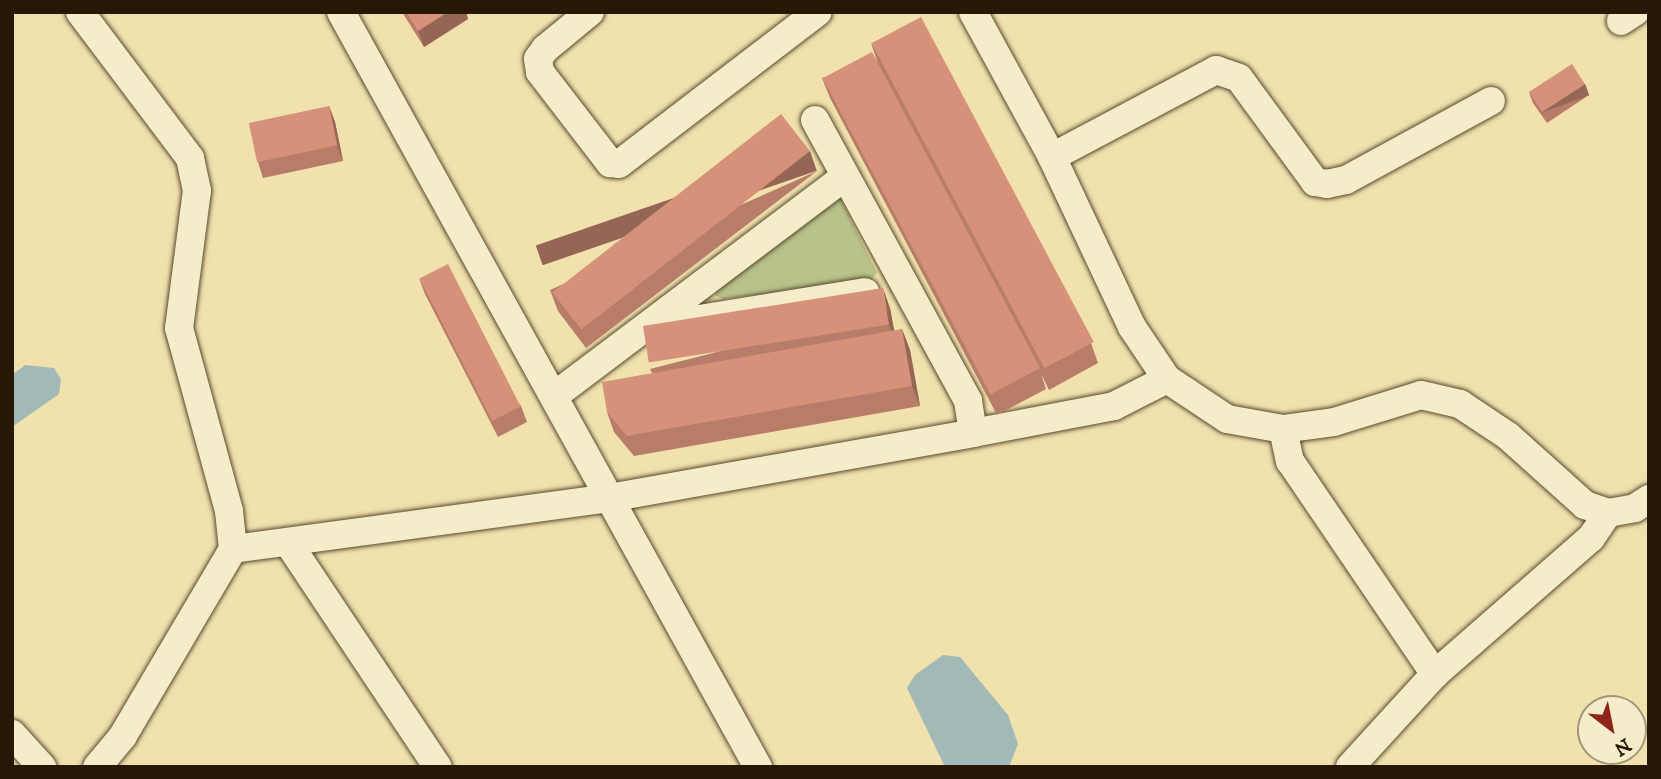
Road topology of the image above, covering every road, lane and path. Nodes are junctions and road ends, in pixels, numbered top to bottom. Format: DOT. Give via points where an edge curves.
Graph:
graph roads {
  1 [pos="80,12"];
  2 [pos="341,12"];
  3 [pos="590,12"];
  4 [pos="818,12"];
  5 [pos="973,12"];
  6 [pos="1491,101"];
  7 [pos="815,120"];
  8 [pos="1052,157"];
  9 [pos="845,177"];
  10 [pos="905,286"];
  11 [pos="643,328"];
  12 [pos="1167,379"];
  13 [pos="554,396"];
  14 [pos="1283,429"];
  15 [pos="973,433"];
  16 [pos="609,498"];
  17 [pos="1649,499"];
  18 [pos="1608,513"];
  19 [pos="289,544"];
  20 [pos="233,550"];
  21 [pos="1435,674"];
  22 [pos="12,734"];
  23 [pos="42,767"];
  24 [pos="97,767"];
  25 [pos="438,767"];
  26 [pos="758,767"];
  27 [pos="1350,767"];
  1 -- 20 [label="street" via="190,158 197,190 179,328 229,511"];
  2 -- 13 [label="street"];
  3 -- 4 [label="street" via="545,48 538,59 540,72 610,163 619,164"];
  5 -- 8 [label="street"];
  6 -- 8 [label="street" via="1346,180 1327,184 1315,182 1239,78 1216,70"];
  7 -- 9 [label="street"];
  8 -- 12 [label="street" via="1132,327"];
  9 -- 10 [label="street"];
  9 -- 11 [label="street"];
  10 -- 11 [label="street"];
  10 -- 15 [label="street" via="968,401"];
  11 -- 13 [label="street"];
  12 -- 14 [label="street" via="1227,419"];
  12 -- 15 [label="street" via="1114,406"];
  13 -- 16 [label="street"];
  14 -- 18 [label="street" via="1334,422 1421,395 1460,404 1508,436 1585,505"];
  14 -- 21 [label="street" via="1290,461"];
  15 -- 16 [label="street"];
  16 -- 19 [label="street"];
  16 -- 26 [label="street"];
  17 -- 18 [label="street" via="1634,509"];
  18 -- 21 [label="street" via="1591,538"];
  19 -- 20 [label="street"];
  19 -- 25 [label="street"];
  20 -- 24 [label="street" via="123,736"];
  21 -- 27 [label="street"];
  22 -- 23 [label="street"];
}
